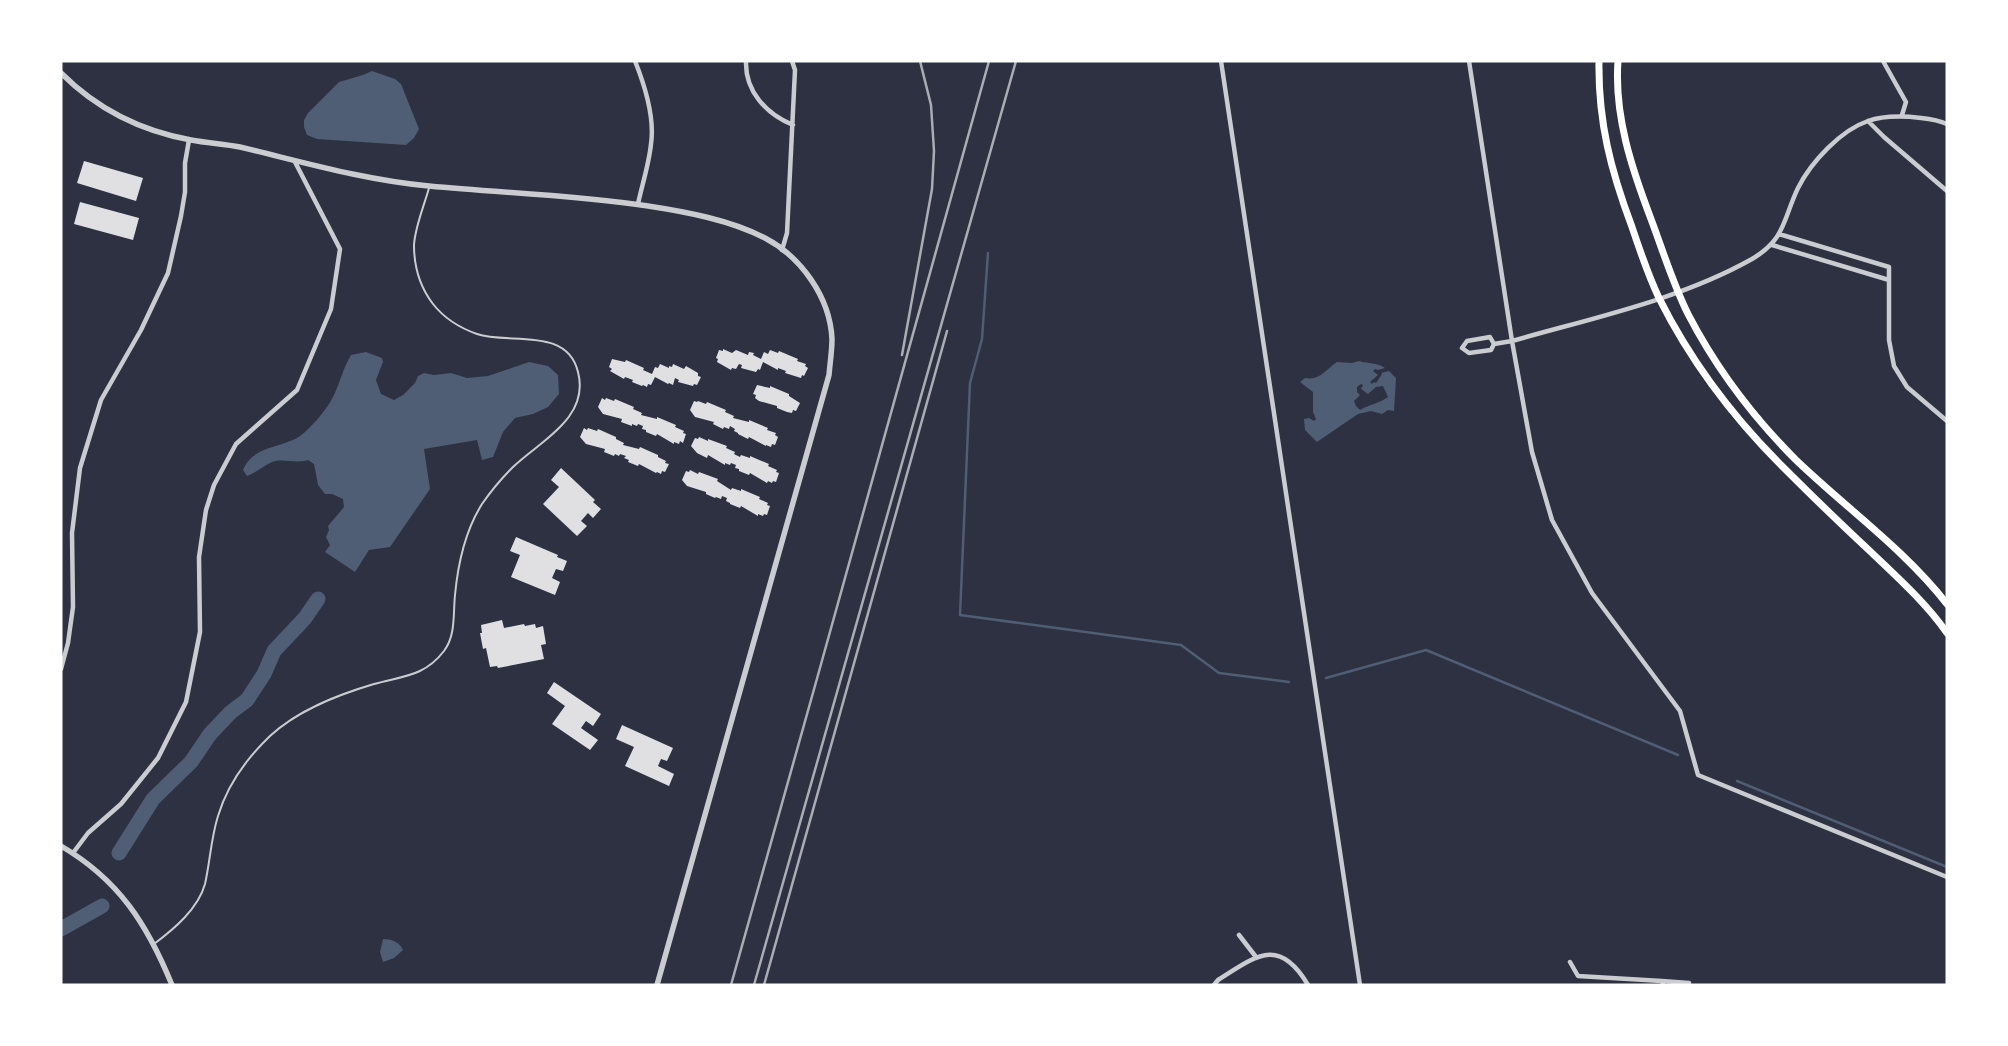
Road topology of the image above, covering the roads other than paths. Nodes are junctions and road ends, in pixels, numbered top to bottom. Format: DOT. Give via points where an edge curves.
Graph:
graph roads {
  1 [pos="634,61"];
  2 [pos="746,61"];
  3 [pos="792,61"];
  4 [pos="1221,61"];
  5 [pos="1469,61"];
  6 [pos="1599,61"];
  7 [pos="1618,61"];
  8 [pos="1883,61"];
  9 [pos="61,73"];
  10 [pos="1902,116"];
  11 [pos="1868,120"];
  12 [pos="1947,124"];
  13 [pos="793,125"];
  14 [pos="189,140"];
  15 [pos="295,162"];
  16 [pos="429,186"];
  17 [pos="1947,191"];
  18 [pos="638,204"];
  19 [pos="1778,234"];
  20 [pos="1772,245"];
  21 [pos="782,250"];
  22 [pos="1889,280"];
  23 [pos="1678,292"];
  24 [pos="1659,298"];
  25 [pos="1512,341"];
  26 [pos="1494,344"];
  27 [pos="1947,421"];
  28 [pos="1947,604"];
  29 [pos="1947,633"];
  30 [pos="61,669"];
  31 [pos="61,846"];
  32 [pos="73,853"];
  33 [pos="1947,876"];
  34 [pos="1240,935"];
  35 [pos="154,944"];
  36 [pos="1256,956"];
  37 [pos="1570,962"];
  38 [pos="1663,983"];
  39 [pos="1689,983"];
  40 [pos="172,985"];
  41 [pos="657,985"];
  42 [pos="1214,985"];
  43 [pos="1308,985"];
  44 [pos="1360,985"];
  1 -- 18 [label="street" via="642,78 652,123 651,144"];
  2 -- 13 [label="street" via="749,83 757,99 776,117"];
  3 -- 13 [label="street" via="796,70"];
  4 -- 44 [label="street"];
  5 -- 25 [label="street"];
  6 -- 24 [label="main road" via="1600,111 1606,142 1622,200"];
  7 -- 23 [label="main road" via="1618,108 1625,138"];
  8 -- 10 [label="street" via="1906,102"];
  9 -- 14 [label="street" via="97,104 123,119"];
  10 -- 11 [label="street"];
  10 -- 12 [label="street"];
  11 -- 17 [label="street"];
  11 -- 19 [label="street" via="1825,150 1810,168"];
  13 -- 21 [label="street" via="787,234"];
  14 -- 15 [label="street" via="237,147"];
  14 -- 30 [label="street" via="185,192 168,273 141,330 101,400 80,468 72,533 73,608"];
  15 -- 16 [label="street" via="358,176"];
  15 -- 32 [label="street" via="340,249 331,309 296,390 236,444 214,485 206,510 199,558 200,632 186,702 158,758 121,804 88,833"];
  16 -- 18 [label="street"];
  16 -- 35 [label="lane" via="414,243 416,271 425,293 441,314 476,334 559,346 574,360 578,372 579,394 574,408 560,428 514,466 496,486 470,525 462,548 454,595 454,620 445,650 432,664 414,675 375,684 319,704 290,720 269,737 245,764 228,792 218,816 204,887 198,898 180,923"];
  18 -- 21 [label="street" via="712,219 765,238"];
  19 -- 20 [label="street"];
  19 -- 22 [label="street" via="1889,267"];
  20 -- 22 [label="street"];
  20 -- 23 [label="street" via="1752,259"];
  21 -- 41 [label="street" via="806,274 821,296 832,337 828,374"];
  22 -- 27 [label="street" via="1889,340 1894,366 1907,387"];
  23 -- 24 [label="street"];
  23 -- 28 [label="main road" via="1714,358 1765,425 1796,459 1904,556"];
  24 -- 25 [label="street"];
  24 -- 29 [label="main road" via="1700,367 1754,436 1914,595"];
  25 -- 26 [label="street"];
  25 -- 33 [label="street" via="1532,452 1552,520 1592,593 1680,711 1698,775"];
  26 -- 26 [label="street" via="1491,350 1469,353 1462,348 1467,341 1490,337"];
  31 -- 32 [label="street"];
  32 -- 35 [label="street" via="112,885 134,911"];
  34 -- 36 [label="street"];
  35 -- 40 [label="street"];
  36 -- 42 [label="street"];
  36 -- 43 [label="street" via="1287,959"];
  37 -- 38 [label="street" via="1578,976"];
  38 -- 39 [label="street"];
}
